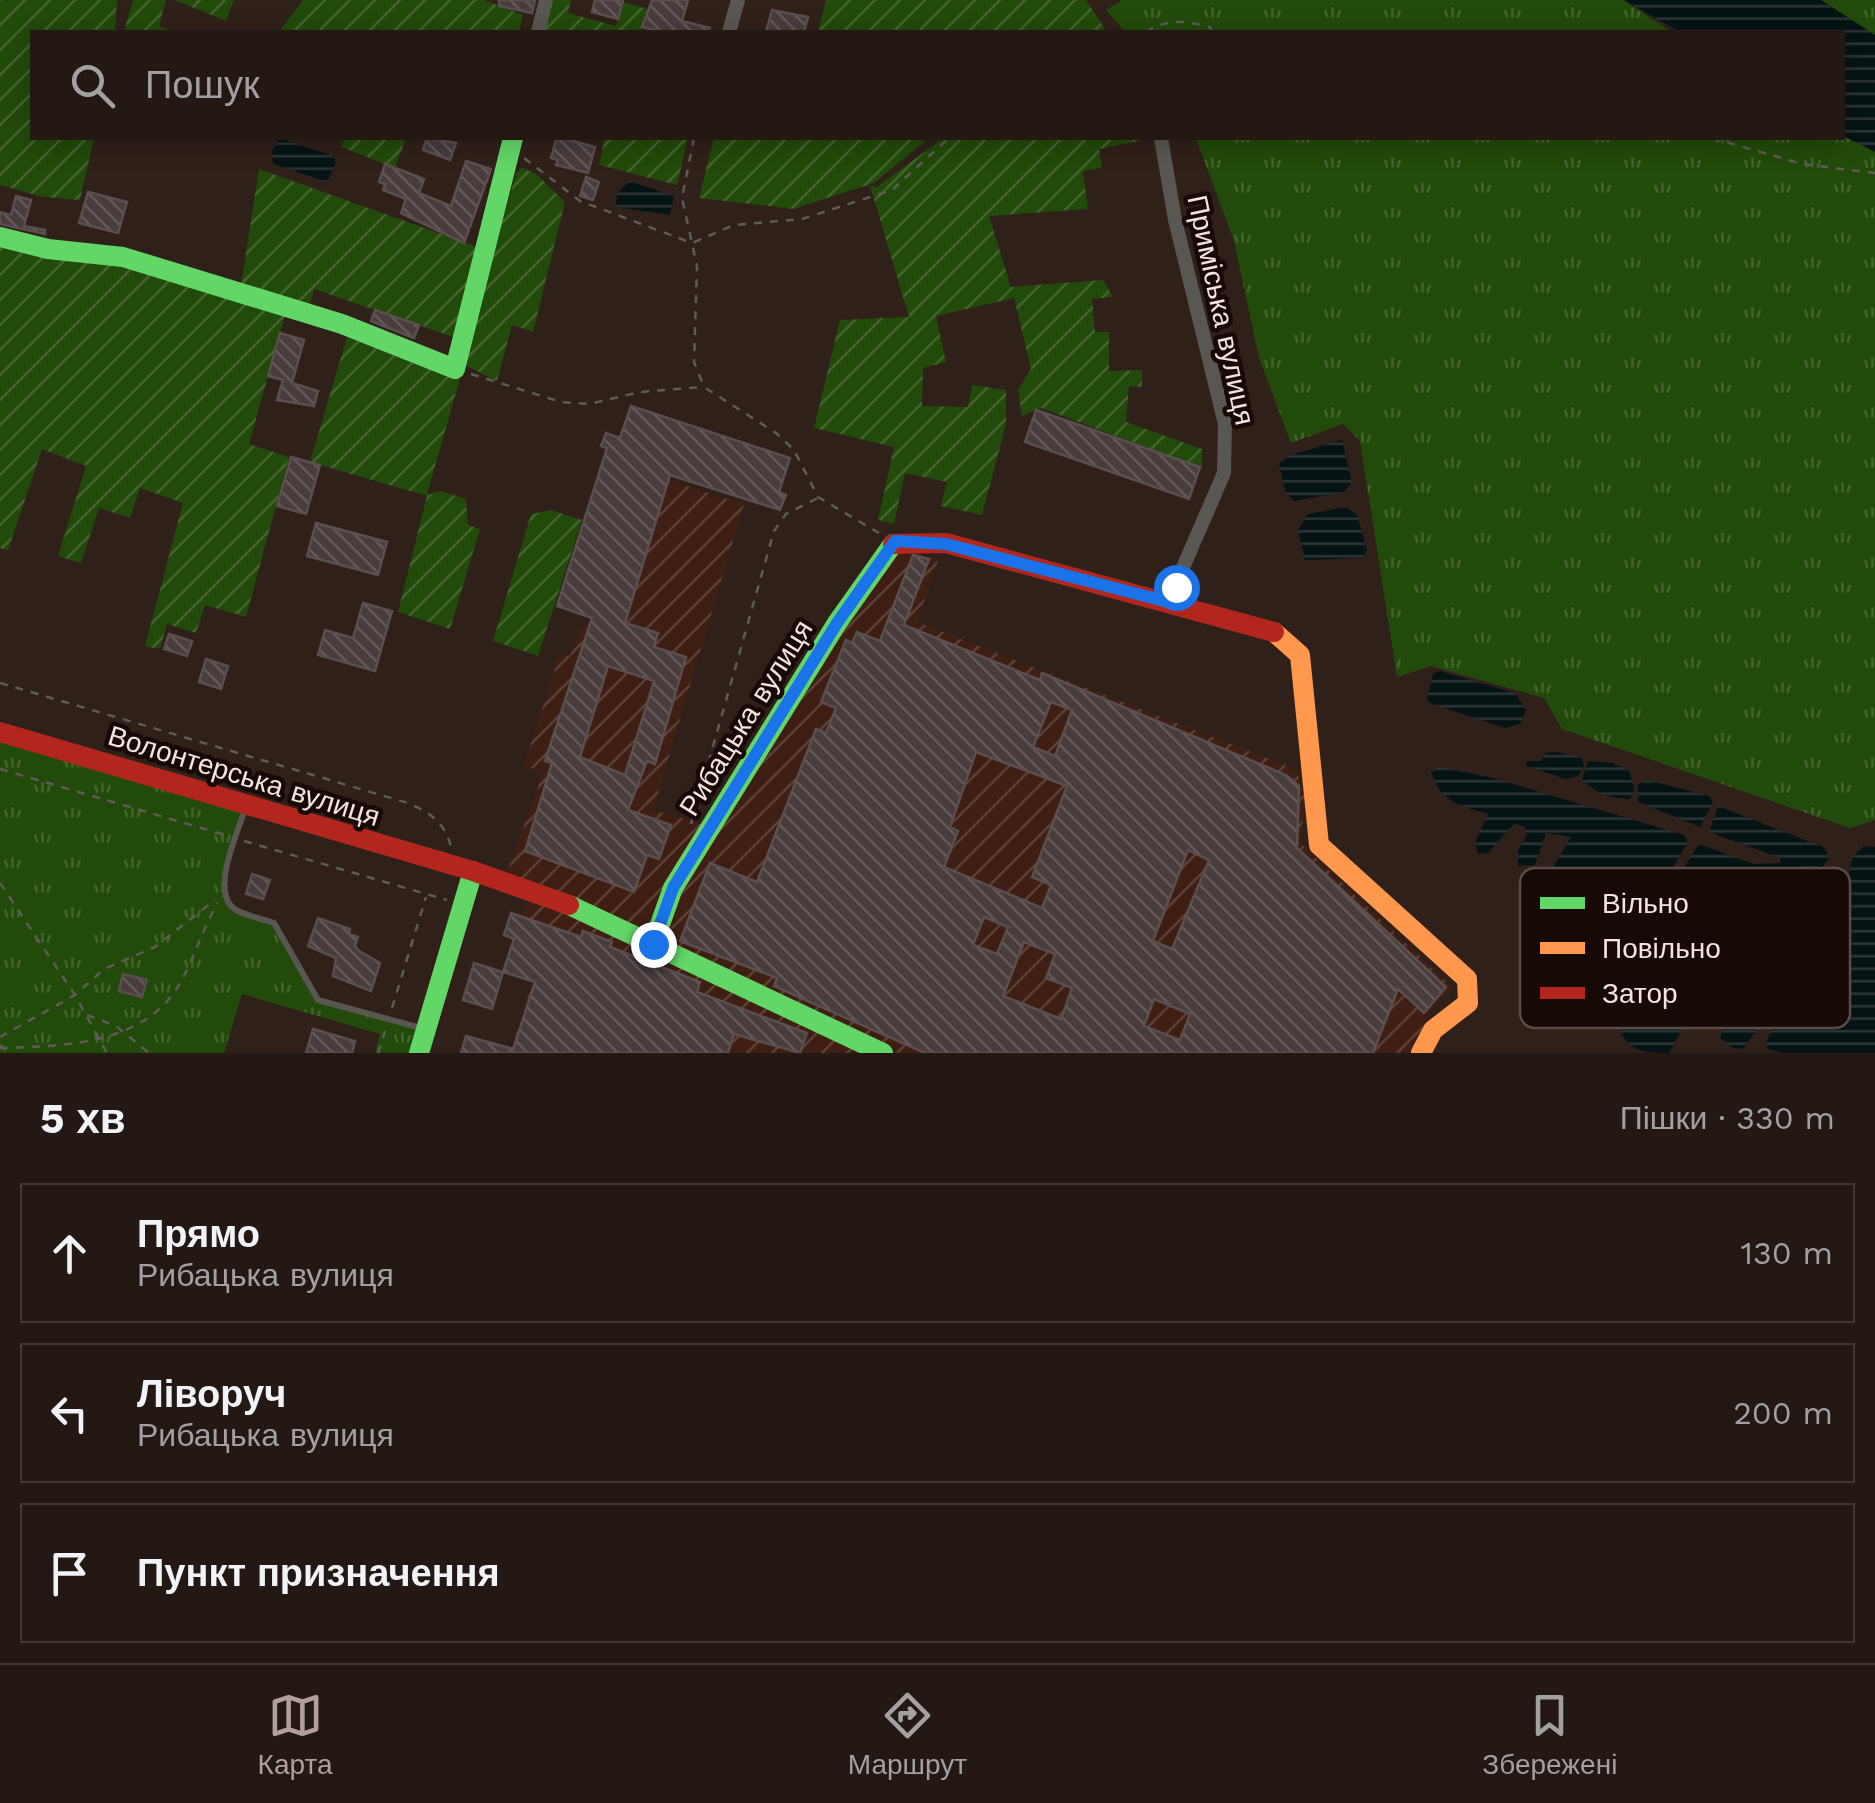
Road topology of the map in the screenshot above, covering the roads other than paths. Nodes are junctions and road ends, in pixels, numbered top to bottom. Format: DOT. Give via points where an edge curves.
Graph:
graph roads {
  1 [pos="546,0"];
  2 [pos="738,0"];
  3 [pos="538,30"];
  4 [pos="730,30"];
  5 [pos="1160,140"];
  6 [pos="512,144"];
  7 [pos="0,237"];
  8 [pos="1168,602"];
  9 [pos="0,732"];
  10 [pos="246,805"];
  11 [pos="464,870"];
  12 [pos="653,944"];
  13 [pos="426,1030"];
  14 [pos="419,1053"];
  15 [pos="883,1053"];
  16 [pos="1420,1053"];
  1 -- 3 [label="street"];
  2 -- 4 [label="street"];
  5 -- 8 [label="street, Приміська вулиця" via="1225,424 1224,472"];
  6 -- 7 [label="street" via="455,369 342,324 123,257"];
  8 -- 12 [label="street, Рибацька вулиця" via="946,544 895,541 673,888"];
  8 -- 16 [label="street" via="1281,634 1300,655 1318,845 1468,979 1468,1002 1432,1030"];
  9 -- 10 [label="street, Волонтерська вулиця"];
  10 -- 11 [label="street, Волонтерська вулиця"];
  10 -- 13 [label="lane" via="224,893 233,909 274,923 318,1000"];
  11 -- 12 [label="street, Волонтерська вулиця" via="587,912"];
  11 -- 13 [label="street"];
  12 -- 15 [label="street, Волонтерська вулиця"];
  13 -- 14 [label="street"];
}
